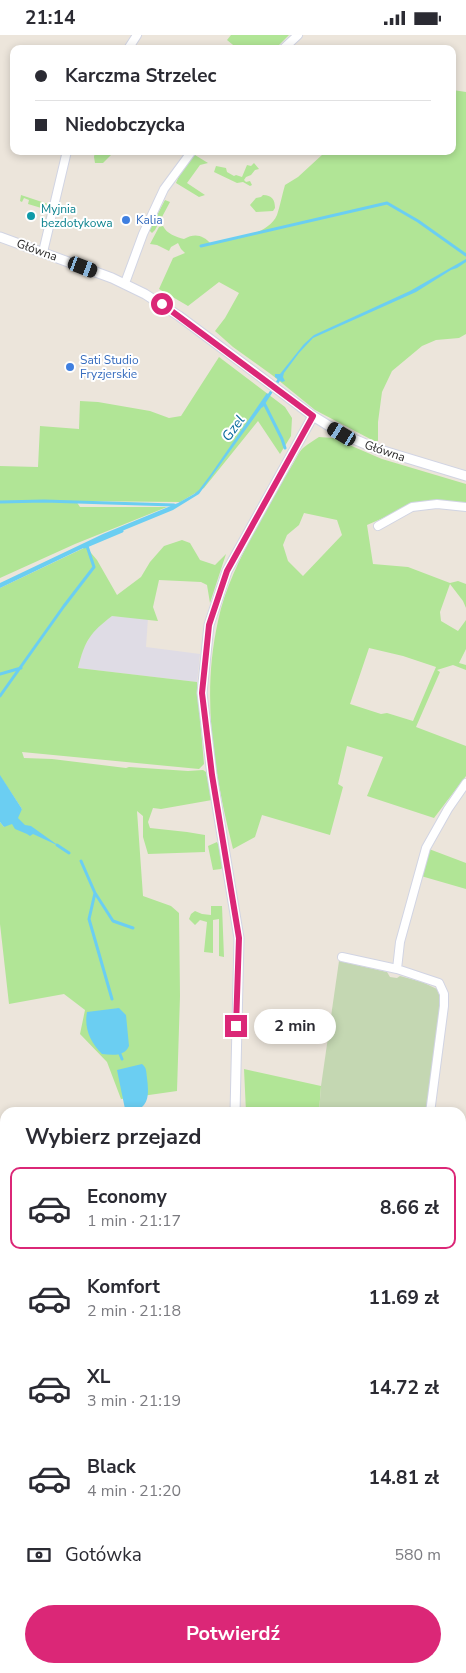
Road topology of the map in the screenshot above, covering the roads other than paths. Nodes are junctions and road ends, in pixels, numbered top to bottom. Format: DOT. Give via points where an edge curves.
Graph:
graph roads {
  1 [pos="298,35"];
  2 [pos="287,45"];
  3 [pos="66,155"];
  4 [pos="189,155"];
  5 [pos="0,237"];
  6 [pos="43,252"];
  7 [pos="125,283"];
  8 [pos="313,416"];
  9 [pos="466,476"];
  10 [pos="466,507"];
  11 [pos="378,526"];
  12 [pos="466,783"];
  13 [pos="342,957"];
  14 [pos="397,969"];
  15 [pos="235,1107"];
  16 [pos="431,1107"];
  1 -- 2 [label="street"];
  3 -- 6 [label="street"];
  4 -- 7 [label="street" via="164,189"];
  5 -- 6 [label="street, Główna"];
  6 -- 7 [label="street, Główna"];
  7 -- 8 [label="street, Główna" via="162,304"];
  8 -- 9 [label="street, Główna" via="364,445"];
  8 -- 15 [label="street" via="227,571 209,625 202,693 239,938"];
  10 -- 11 [label="street" via="438,504 412,507"];
  12 -- 14 [label="street" via="426,848 400,942"];
  13 -- 14 [label="street"];
  14 -- 16 [label="street" via="439,983 444,994"];
}
